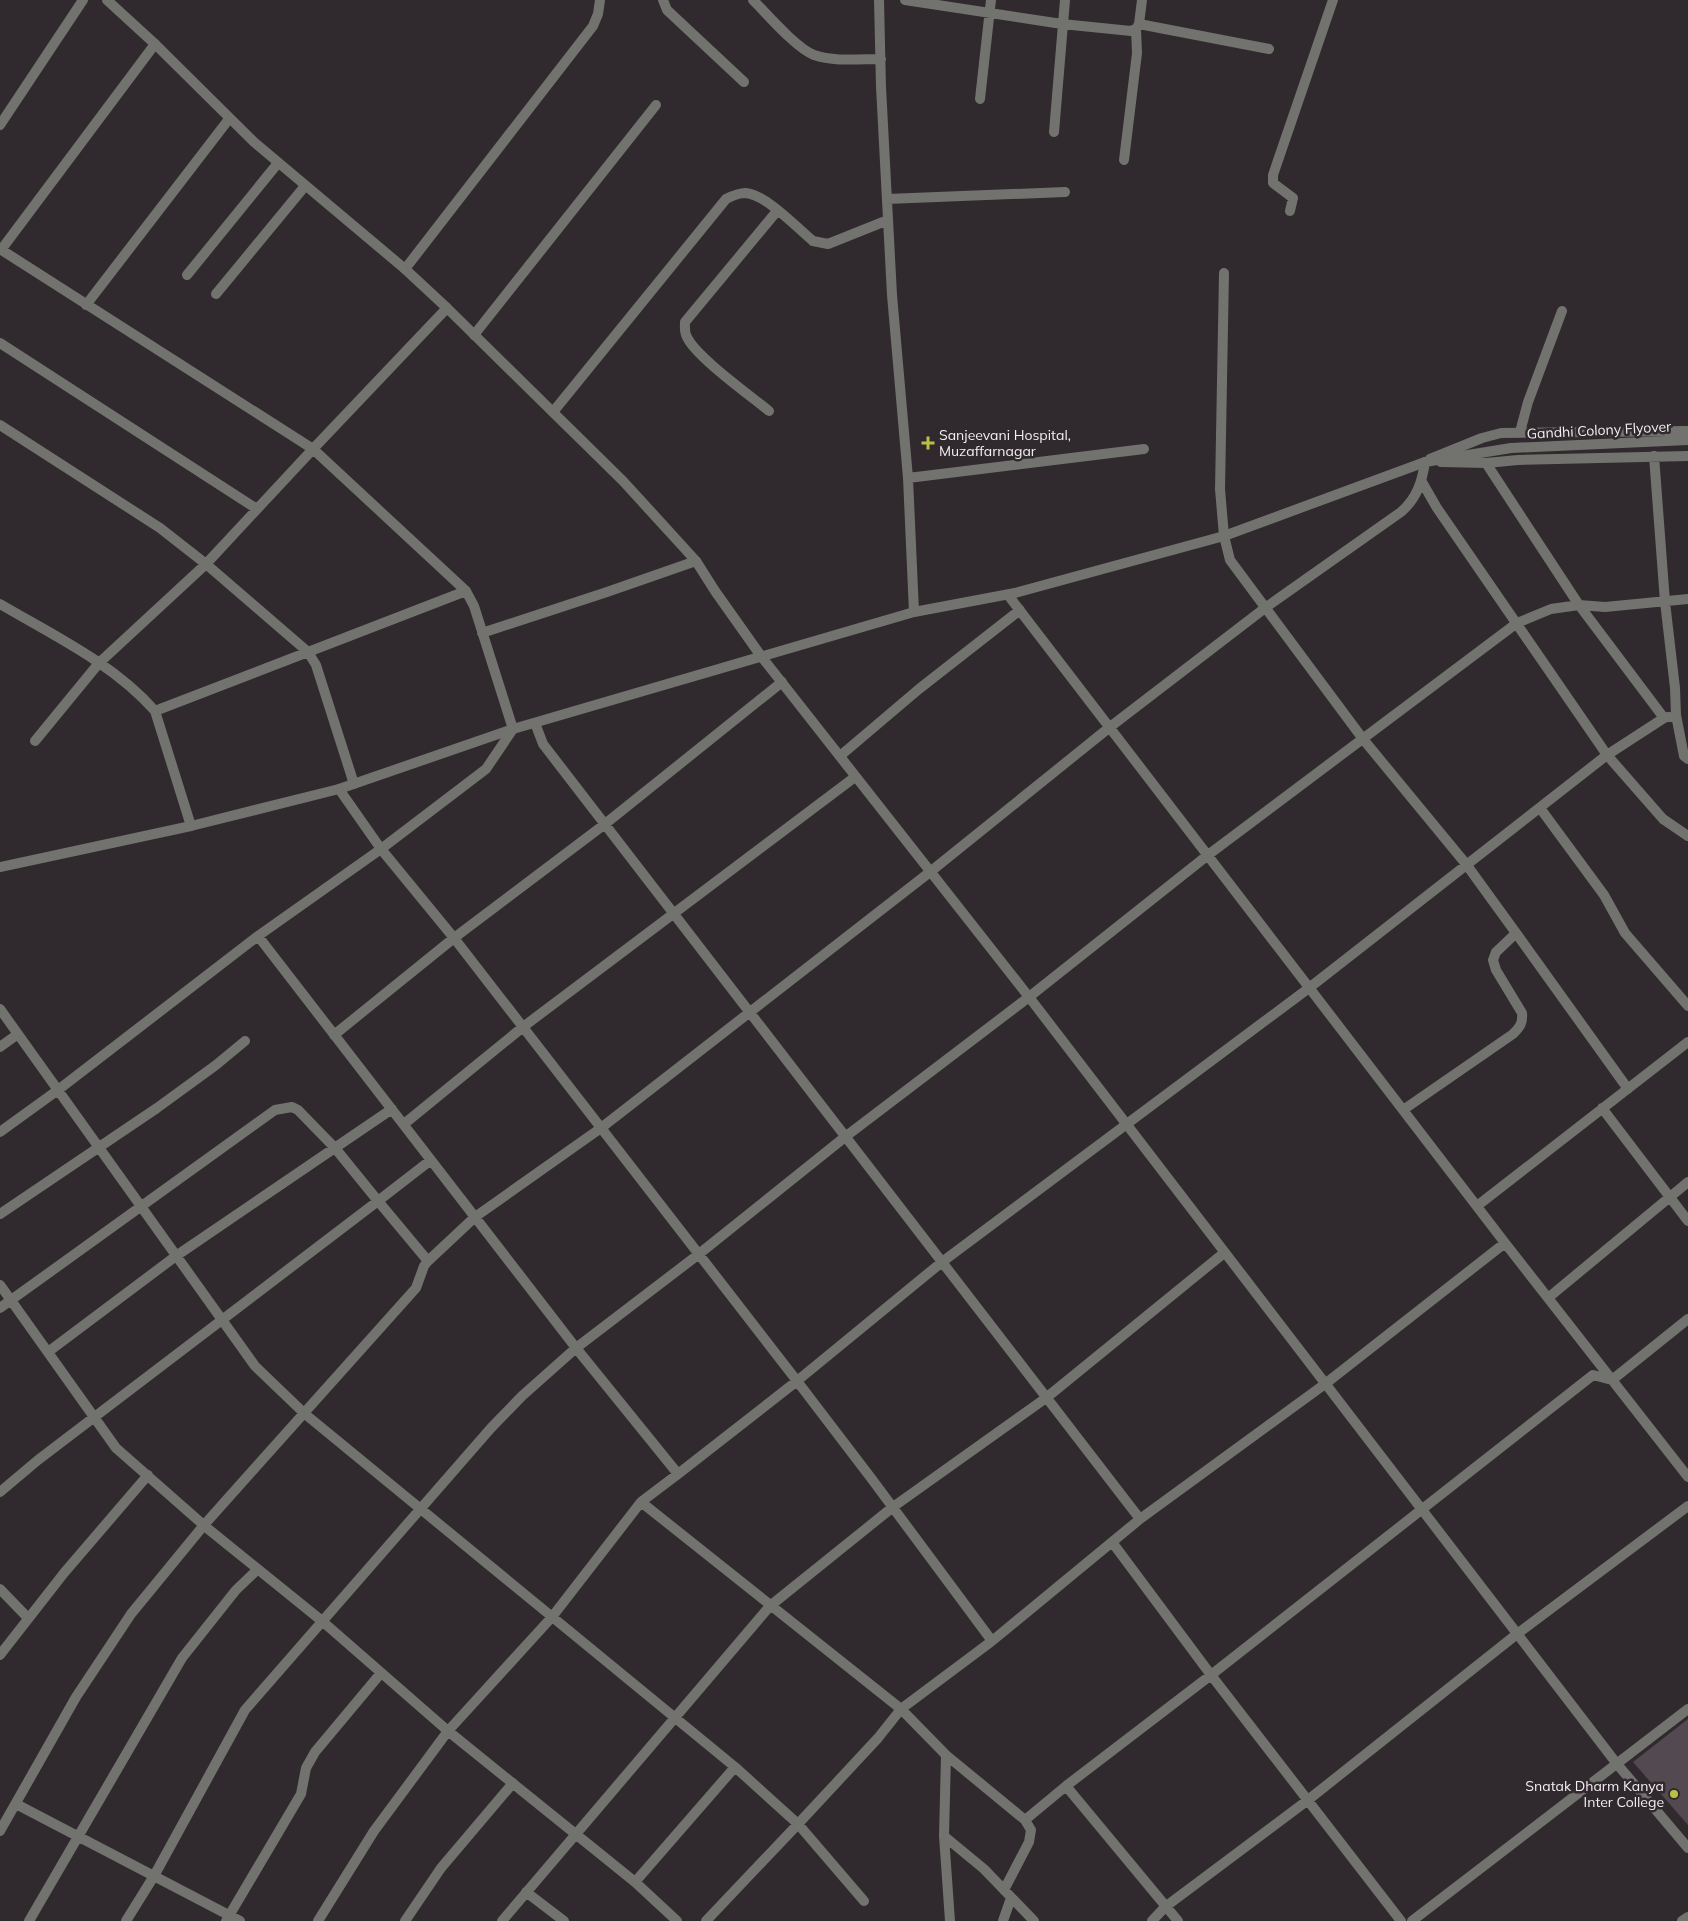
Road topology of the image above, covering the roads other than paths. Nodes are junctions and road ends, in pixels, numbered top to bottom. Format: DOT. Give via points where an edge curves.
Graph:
graph roads {
  1 [pos="84,0"];
  2 [pos="107,0"];
  3 [pos="600,0"];
  4 [pos="663,0"];
  5 [pos="753,0"];
  6 [pos="879,0"];
  7 [pos="905,0"];
  8 [pos="991,0"];
  9 [pos="1065,0"];
  10 [pos="1142,0"];
  11 [pos="1333,0"];
  12 [pos="989,13"];
  13 [pos="1062,24"];
  14 [pos="1138,27"];
  15 [pos="155,44"];
  16 [pos="1269,48"];
  17 [pos="881,59"];
  18 [pos="744,82"];
  19 [pos="980,99"];
  20 [pos="656,105"];
  21 [pos="229,119"];
  22 [pos="0,125"];
  23 [pos="1054,132"];
  24 [pos="1124,160"];
  25 [pos="278,163"];
  26 [pos="305,186"];
  27 [pos="1065,192"];
  28 [pos="887,199"];
  29 [pos="777,211"];
  30 [pos="1290,212"];
  31 [pos="888,220"];
  32 [pos="1,250"];
  33 [pos="405,269"];
  34 [pos="1224,273"];
  35 [pos="187,275"];
  36 [pos="216,294"];
  37 [pos="86,305"];
  38 [pos="448,308"];
  39 [pos="1562,311"];
  40 [pos="474,335"];
  41 [pos="0,343"];
  42 [pos="769,411"];
  43 [pos="553,412"];
  44 [pos="0,425"];
  45 [pos="1688,431"];
  46 [pos="1520,432"];
  47 [pos="1688,440"];
  48 [pos="313,449"];
  49 [pos="1144,449"];
  50 [pos="1654,456"];
  51 [pos="1688,456"];
  52 [pos="1424,462"];
  53 [pos="1486,463"];
  54 [pos="908,478"];
  55 [pos="1422,482"];
  56 [pos="257,509"];
  57 [pos="1224,536"];
  58 [pos="696,561"];
  59 [pos="206,564"];
  60 [pos="466,590"];
  61 [pos="1008,595"];
  62 [pos="1688,600"];
  63 [pos="1665,602"];
  64 [pos="0,604"];
  65 [pos="1578,605"];
  66 [pos="1265,608"];
  67 [pos="1020,610"];
  68 [pos="914,612"];
  69 [pos="1517,623"];
  70 [pos="482,633"];
  71 [pos="308,652"];
  72 [pos="761,656"];
  73 [pos="99,663"];
  74 [pos="782,682"];
  75 [pos="155,711"];
  76 [pos="1676,715"];
  77 [pos="1664,718"];
  78 [pos="536,723"];
  79 [pos="1110,727"];
  80 [pos="513,729"];
  81 [pos="1363,739"];
  82 [pos="35,741"];
  83 [pos="840,756"];
  84 [pos="1608,756"];
  85 [pos="1688,759"];
  86 [pos="855,777"];
  87 [pos="354,784"];
  88 [pos="339,789"];
  89 [pos="1540,808"];
  90 [pos="605,824"];
  91 [pos="191,826"];
  92 [pos="1688,836"];
  93 [pos="381,849"];
  94 [pos="1208,855"];
  95 [pos="1466,864"];
  96 [pos="0,867"];
  97 [pos="930,872"];
  98 [pos="673,913"];
  99 [pos="1516,933"];
  100 [pos="258,936"];
  101 [pos="454,938"];
  102 [pos="1309,988"];
  103 [pos="1028,997"];
  104 [pos="1688,1006"];
  105 [pos="0,1008"];
  106 [pos="749,1012"];
  107 [pos="523,1027"];
  108 [pos="18,1034"];
  109 [pos="334,1035"];
  110 [pos="244,1041"];
  111 [pos="1688,1042"];
  112 [pos="0,1047"];
  113 [pos="1628,1089"];
  114 [pos="58,1090"];
  115 [pos="1602,1108"];
  116 [pos="392,1109"];
  117 [pos="1403,1110"];
  118 [pos="404,1124"];
  119 [pos="1124,1124"];
  120 [pos="601,1128"];
  121 [pos="0,1132"];
  122 [pos="846,1137"];
  123 [pos="99,1147"];
  124 [pos="335,1148"];
  125 [pos="431,1160"];
  126 [pos="1688,1182"];
  127 [pos="1670,1197"];
  128 [pos="378,1201"];
  129 [pos="141,1206"];
  130 [pos="1477,1206"];
  131 [pos="0,1214"];
  132 [pos="475,1217"];
  133 [pos="1688,1221"];
  134 [pos="1505,1243"];
  135 [pos="1224,1253"];
  136 [pos="698,1254"];
  137 [pos="176,1256"];
  138 [pos="428,1261"];
  139 [pos="942,1262"];
  140 [pos="0,1286"];
  141 [pos="1548,1298"];
  142 [pos="11,1300"];
  143 [pos="0,1308"];
  144 [pos="1688,1319"];
  145 [pos="222,1321"];
  146 [pos="576,1348"];
  147 [pos="48,1352"];
  148 [pos="1612,1380"];
  149 [pos="797,1381"];
  150 [pos="1325,1384"];
  151 [pos="1046,1398"];
  152 [pos="305,1414"];
  153 [pos="95,1418"];
  154 [pos="678,1474"];
  155 [pos="148,1476"];
  156 [pos="1688,1478"];
  157 [pos="0,1492"];
  158 [pos="641,1502"];
  159 [pos="1688,1506"];
  160 [pos="893,1507"];
  161 [pos="422,1509"];
  162 [pos="1422,1510"];
  163 [pos="1140,1519"];
  164 [pos="204,1525"];
  165 [pos="1112,1542"];
  166 [pos="258,1569"];
  167 [pos="0,1589"];
  168 [pos="770,1606"];
  169 [pos="552,1617"];
  170 [pos="28,1618"];
  171 [pos="322,1621"];
  172 [pos="1518,1634"];
  173 [pos="992,1641"];
  174 [pos="0,1656"];
  175 [pos="381,1673"];
  176 [pos="1211,1675"];
  177 [pos="901,1709"];
  178 [pos="1688,1709"];
  179 [pos="676,1718"];
  180 [pos="448,1731"];
  181 [pos="946,1755"];
  182 [pos="1617,1764"];
  183 [pos="735,1767"];
  184 [pos="513,1783"];
  185 [pos="1066,1786"];
  186 [pos="1308,1800"];
  187 [pos="16,1804"];
  188 [pos="1025,1820"];
  189 [pos="798,1824"];
  190 [pos="0,1831"];
  191 [pos="576,1834"];
  192 [pos="944,1836"];
  193 [pos="80,1837"];
  194 [pos="1688,1848"];
  195 [pos="154,1876"];
  196 [pos="635,1882"];
  197 [pos="1004,1890"];
  198 [pos="526,1892"];
  199 [pos="1011,1898"];
  200 [pos="864,1902"];
  201 [pos="1165,1907"];
  202 [pos="1688,1917"];
  203 [pos="228,1918"];
  204 [pos="29,1921"];
  205 [pos="126,1921"];
  206 [pos="240,1921"];
  207 [pos="318,1921"];
  208 [pos="405,1921"];
  209 [pos="502,1921"];
  210 [pos="564,1921"];
  211 [pos="677,1921"];
  212 [pos="706,1921"];
  213 [pos="950,1921"];
  214 [pos="1003,1921"];
  215 [pos="1034,1921"];
  216 [pos="1152,1921"];
  217 [pos="1178,1921"];
  218 [pos="1401,1921"];
  219 [pos="1412,1921"];
  220 [pos="1682,1921"];
  1 -- 22 [label="street"];
  2 -- 15 [label="street"];
  3 -- 33 [label="street" via="594,26"];
  4 -- 18 [label="street" via="667,10"];
  5 -- 17 [label="street" via="799,45 815,55"];
  6 -- 17 [label="street"];
  7 -- 12 [label="street"];
  8 -- 12 [label="street"];
  9 -- 13 [label="street"];
  10 -- 14 [label="street"];
  11 -- 30 [label="street" via="1273,175 1274,183 1293,198"];
  12 -- 13 [label="street"];
  12 -- 19 [label="street"];
  13 -- 14 [label="street" via="1124,31"];
  13 -- 23 [label="street"];
  14 -- 16 [label="street"];
  14 -- 24 [label="street"];
  15 -- 21 [label="street"];
  15 -- 32 [label="street"];
  17 -- 28 [label="street"];
  20 -- 40 [label="street"];
  21 -- 25 [label="street"];
  21 -- 37 [label="street"];
  25 -- 26 [label="street"];
  25 -- 35 [label="street"];
  26 -- 33 [label="street"];
  26 -- 36 [label="street"];
  27 -- 28 [label="street"];
  28 -- 31 [label="street"];
  29 -- 31 [label="street" via="822,244"];
  29 -- 42 [label="street" via="686,322 684,330 690,343 706,359"];
  29 -- 43 [label="street" via="762,198 751,194 737,194 726,199"];
  31 -- 54 [label="street"];
  32 -- 37 [label="street"];
  33 -- 38 [label="street"];
  34 -- 57 [label="street" via="1220,490"];
  37 -- 48 [label="street"];
  38 -- 40 [label="street"];
  38 -- 48 [label="street"];
  39 -- 46 [label="street"];
  40 -- 43 [label="street"];
  41 -- 56 [label="street"];
  43 -- 58 [label="street" via="623,481"];
  44 -- 59 [label="street" via="160,528"];
  45 -- 46 [label="street"];
  46 -- 52 [label="street" via="1482,438"];
  47 -- 52 [label="street, Gandhi Colony Flyover" via="1511,448"];
  48 -- 56 [label="street"];
  48 -- 60 [label="street"];
  49 -- 54 [label="street"];
  50 -- 51 [label="street"];
  50 -- 53 [label="street"];
  50 -- 63 [label="street"];
  52 -- 53 [label="street"];
  52 -- 55 [label="street"];
  52 -- 57 [label="street"];
  53 -- 65 [label="street"];
  54 -- 68 [label="street"];
  55 -- 66 [label="street" via="1401,512"];
  55 -- 69 [label="street"];
  56 -- 59 [label="street"];
  57 -- 61 [label="street"];
  57 -- 66 [label="street" via="1230,560"];
  58 -- 70 [label="street"];
  58 -- 72 [label="street"];
  59 -- 71 [label="street"];
  59 -- 73 [label="street"];
  60 -- 70 [label="street"];
  60 -- 71 [label="street"];
  61 -- 67 [label="street"];
  61 -- 68 [label="street"];
  62 -- 63 [label="street"];
  63 -- 65 [label="street" via="1604,607"];
  63 -- 76 [label="street"];
  64 -- 73 [label="street"];
  65 -- 69 [label="street" via="1552,609"];
  65 -- 77 [label="street"];
  66 -- 79 [label="street"];
  66 -- 81 [label="street"];
  67 -- 79 [label="street"];
  67 -- 83 [label="street" via="918,689"];
  68 -- 72 [label="street"];
  69 -- 81 [label="street"];
  69 -- 84 [label="street"];
  70 -- 80 [label="street"];
  71 -- 75 [label="street"];
  71 -- 87 [label="street" via="316,665"];
  72 -- 74 [label="street"];
  72 -- 78 [label="street"];
  73 -- 75 [label="street" via="143,697"];
  73 -- 82 [label="street"];
  74 -- 83 [label="street"];
  74 -- 90 [label="street"];
  75 -- 91 [label="street"];
  76 -- 77 [label="street"];
  76 -- 85 [label="street" via="1684,756"];
  77 -- 84 [label="street"];
  78 -- 80 [label="street"];
  78 -- 90 [label="street" via="543,744"];
  79 -- 94 [label="street"];
  79 -- 97 [label="street"];
  80 -- 87 [label="street"];
  80 -- 93 [label="street" via="486,769"];
  81 -- 94 [label="street"];
  81 -- 95 [label="street"];
  83 -- 86 [label="street"];
  84 -- 89 [label="street"];
  84 -- 92 [label="street" via="1663,819"];
  86 -- 97 [label="street"];
  86 -- 98 [label="street"];
  87 -- 88 [label="street"];
  88 -- 91 [label="street"];
  88 -- 93 [label="street"];
  89 -- 95 [label="street"];
  89 -- 104 [label="street" via="1604,895 1625,933"];
  90 -- 98 [label="street"];
  90 -- 101 [label="street"];
  91 -- 96 [label="street"];
  93 -- 100 [label="street"];
  93 -- 101 [label="street"];
  94 -- 102 [label="street"];
  94 -- 103 [label="street"];
  95 -- 99 [label="street"];
  95 -- 102 [label="street"];
  97 -- 103 [label="street"];
  97 -- 106 [label="street"];
  98 -- 106 [label="street"];
  98 -- 107 [label="street"];
  99 -- 113 [label="street"];
  99 -- 117 [label="street" via="1496,952 1493,960 1519,1005 1523,1020 1521,1026"];
  100 -- 109 [label="street"];
  100 -- 114 [label="street"];
  101 -- 107 [label="street"];
  101 -- 109 [label="street"];
  102 -- 117 [label="street"];
  102 -- 119 [label="street"];
  103 -- 119 [label="street"];
  103 -- 122 [label="street"];
  105 -- 108 [label="street"];
  106 -- 120 [label="street"];
  106 -- 122 [label="street"];
  107 -- 118 [label="street"];
  107 -- 120 [label="street"];
  108 -- 112 [label="street"];
  108 -- 114 [label="street"];
  109 -- 116 [label="street"];
  110 -- 123 [label="street" via="216,1065"];
  111 -- 113 [label="street"];
  113 -- 115 [label="street"];
  114 -- 121 [label="street"];
  114 -- 123 [label="street"];
  115 -- 127 [label="street"];
  115 -- 130 [label="street"];
  116 -- 118 [label="street"];
  116 -- 124 [label="street"];
  117 -- 130 [label="street"];
  118 -- 125 [label="street"];
  119 -- 135 [label="street"];
  119 -- 139 [label="street"];
  120 -- 132 [label="street"];
  120 -- 136 [label="street"];
  122 -- 136 [label="street"];
  122 -- 139 [label="street"];
  123 -- 129 [label="street"];
  123 -- 131 [label="street"];
  124 -- 128 [label="street"];
  124 -- 129 [label="street" via="298,1110 292,1106 280,1108"];
  124 -- 137 [label="street"];
  125 -- 128 [label="street"];
  125 -- 132 [label="street"];
  126 -- 127 [label="street"];
  127 -- 133 [label="street"];
  127 -- 141 [label="street"];
  128 -- 138 [label="street"];
  128 -- 145 [label="street"];
  129 -- 137 [label="street"];
  129 -- 142 [label="street"];
  130 -- 134 [label="street"];
  132 -- 138 [label="street"];
  132 -- 146 [label="street"];
  134 -- 141 [label="street"];
  134 -- 150 [label="street"];
  135 -- 150 [label="street"];
  135 -- 151 [label="street"];
  136 -- 146 [label="street"];
  136 -- 149 [label="street"];
  137 -- 145 [label="street"];
  137 -- 147 [label="street"];
  138 -- 152 [label="street" via="416,1288"];
  139 -- 149 [label="street"];
  139 -- 151 [label="street"];
  140 -- 142 [label="street"];
  141 -- 148 [label="street"];
  142 -- 143 [label="street"];
  142 -- 147 [label="street"];
  144 -- 148 [label="street"];
  145 -- 152 [label="street" via="254,1366"];
  145 -- 153 [label="street"];
  146 -- 154 [label="street"];
  146 -- 161 [label="street" via="491,1428"];
  147 -- 153 [label="street"];
  148 -- 156 [label="street"];
  148 -- 162 [label="street" via="1594,1375"];
  149 -- 154 [label="street"];
  149 -- 160 [label="street"];
  150 -- 162 [label="street"];
  150 -- 163 [label="street"];
  151 -- 160 [label="street"];
  151 -- 163 [label="street"];
  152 -- 161 [label="street"];
  152 -- 164 [label="street"];
  153 -- 155 [label="street" via="116,1448"];
  153 -- 157 [label="street"];
  154 -- 158 [label="street"];
  155 -- 164 [label="street"];
  155 -- 170 [label="street"];
  158 -- 168 [label="street"];
  158 -- 169 [label="street"];
  159 -- 172 [label="street"];
  160 -- 168 [label="street"];
  160 -- 173 [label="street"];
  161 -- 169 [label="street"];
  161 -- 171 [label="street"];
  162 -- 172 [label="street"];
  162 -- 176 [label="street"];
  163 -- 165 [label="street"];
  164 -- 166 [label="street"];
  164 -- 187 [label="street" via="131,1614 76,1697"];
  165 -- 173 [label="street"];
  165 -- 176 [label="street"];
  166 -- 171 [label="street"];
  166 -- 193 [label="street" via="236,1590 182,1658"];
  167 -- 170 [label="street"];
  168 -- 177 [label="street"];
  168 -- 179 [label="street"];
  169 -- 179 [label="street"];
  169 -- 180 [label="street"];
  170 -- 174 [label="street"];
  171 -- 175 [label="street"];
  171 -- 195 [label="street" via="245,1710"];
  172 -- 182 [label="street"];
  172 -- 186 [label="street"];
  173 -- 177 [label="street"];
  175 -- 180 [label="street"];
  175 -- 203 [label="street" via="312,1758 306,1768 300,1794"];
  176 -- 185 [label="street"];
  176 -- 186 [label="street"];
  177 -- 181 [label="street"];
  177 -- 189 [label="street"];
  178 -- 182 [label="street"];
  179 -- 183 [label="street"];
  179 -- 191 [label="street"];
  180 -- 184 [label="street"];
  180 -- 207 [label="street" via="374,1831"];
  181 -- 188 [label="street"];
  181 -- 192 [label="street"];
  182 -- 194 [label="street"];
  182 -- 219 [label="street"];
  183 -- 189 [label="street"];
  183 -- 196 [label="street"];
  184 -- 191 [label="street"];
  184 -- 208 [label="street" via="440,1868"];
  185 -- 188 [label="street"];
  185 -- 201 [label="street"];
  186 -- 201 [label="street"];
  186 -- 218 [label="street"];
  187 -- 190 [label="street"];
  187 -- 193 [label="street"];
  188 -- 197 [label="street" via="1031,1830 1030,1842"];
  189 -- 200 [label="street"];
  189 -- 212 [label="street"];
  191 -- 196 [label="street"];
  191 -- 198 [label="street"];
  192 -- 197 [label="street"];
  192 -- 213 [label="street"];
  193 -- 195 [label="street"];
  193 -- 204 [label="street"];
  195 -- 203 [label="street"];
  195 -- 205 [label="street"];
  196 -- 211 [label="street"];
  197 -- 199 [label="street"];
  198 -- 209 [label="street"];
  198 -- 210 [label="street"];
  199 -- 214 [label="street"];
  199 -- 215 [label="street"];
  201 -- 216 [label="street"];
  201 -- 217 [label="street"];
  202 -- 220 [label="street"];
  203 -- 206 [label="street"];
}
